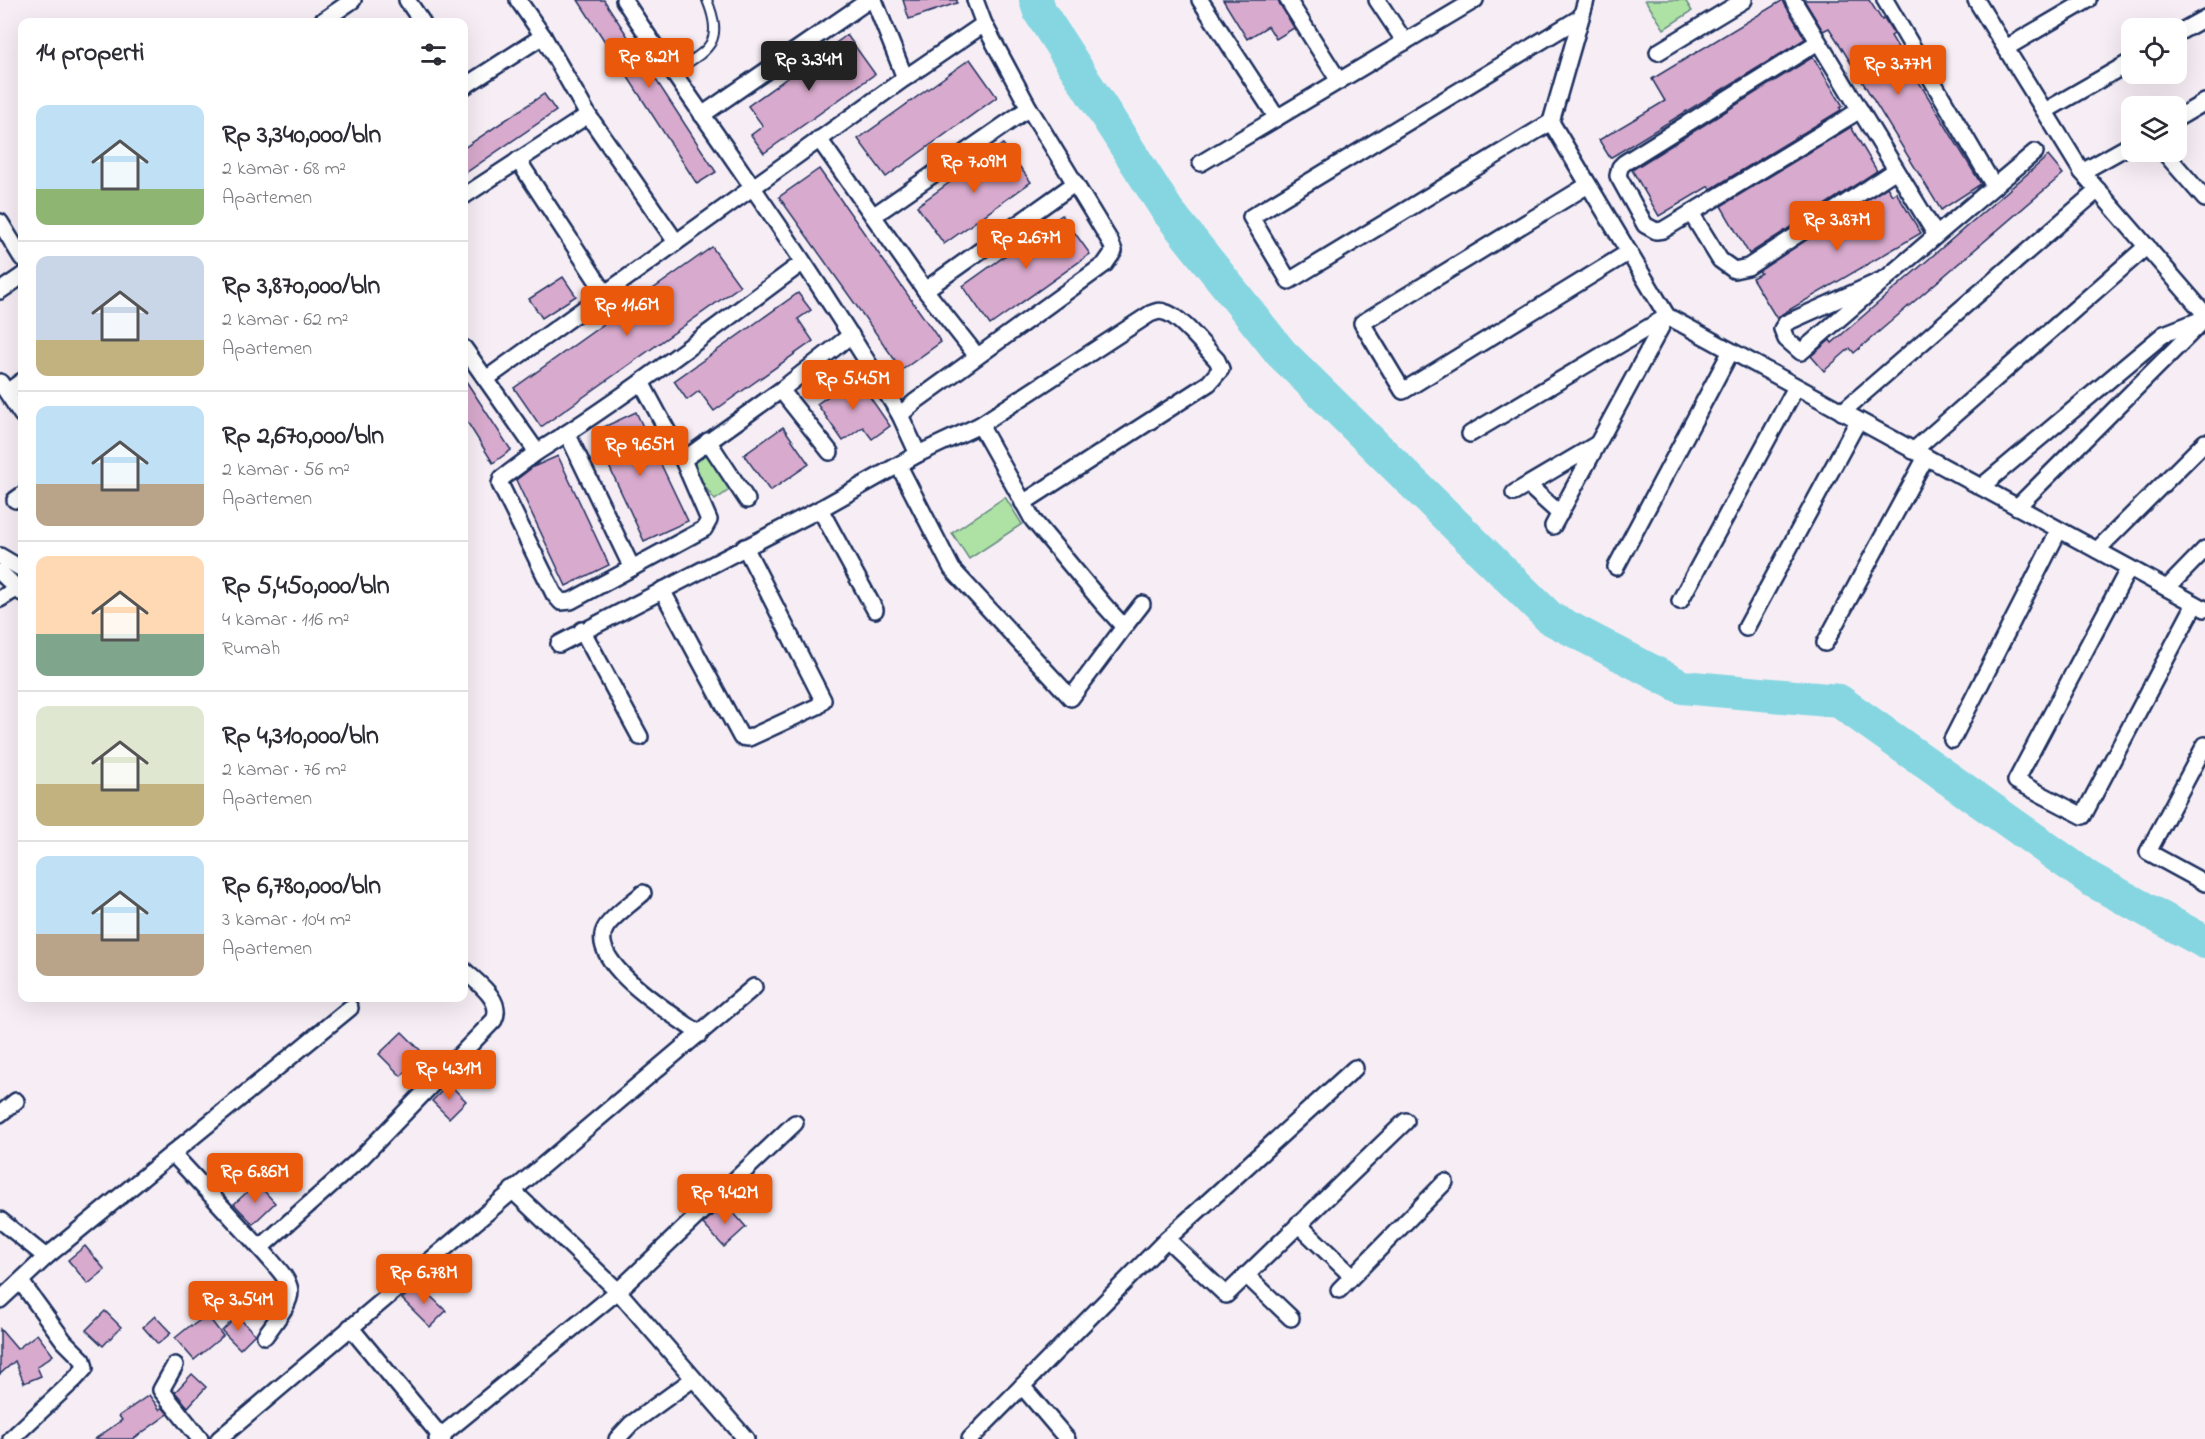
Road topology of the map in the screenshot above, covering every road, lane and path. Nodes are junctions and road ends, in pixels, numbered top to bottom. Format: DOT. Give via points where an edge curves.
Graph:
graph roads {
  1 [pos="353,0"];
  2 [pos="408,0"];
  3 [pos="518,0"];
  4 [pos="624,0"];
  5 [pos="707,0"];
  6 [pos="872,0"];
  7 [pos="975,0"];
  8 [pos="1200,0"];
  9 [pos="1377,0"];
  10 [pos="1586,0"];
  11 [pos="1744,0"];
  12 [pos="1793,0"];
  13 [pos="1885,0"];
  14 [pos="1976,0"];
  15 [pos="2088,0"];
  16 [pos="1469,1"];
  17 [pos="1294,2"];
  18 [pos="1581,17"];
  19 [pos="327,18"];
  20 [pos="419,18"];
  21 [pos="2205,18"];
  22 [pos="984,24"];
  23 [pos="2187,28"];
  24 [pos="543,36"];
  25 [pos="1405,42"];
  26 [pos="1818,42"];
  27 [pos="2006,48"];
  28 [pos="1658,52"];
  29 [pos="2121,67"];
  30 [pos="672,73"];
  31 [pos="905,78"];
  32 [pos="1340,81"];
  33 [pos="468,83"];
  34 [pos="2205,102"];
  35 [pos="1029,108"];
  36 [pos="1860,110"];
  37 [pos="2045,111"];
  38 [pos="2187,113"];
  39 [pos="588,115"];
  40 [pos="702,115"];
  41 [pos="1277,118"];
  42 [pos="1551,122"];
  43 [pos="819,139"];
  44 [pos="2121,150"];
  45 [pos="2035,152"];
  46 [pos="518,160"];
  47 [pos="2173,162"];
  48 [pos="1201,163"];
  49 [pos="1896,170"];
  50 [pos="2082,172"];
  51 [pos="1074,184"];
  52 [pos="1588,185"];
  53 [pos="1994,186"];
  54 [pos="753,187"];
  55 [pos="2098,190"];
  56 [pos="468,193"];
  57 [pos="2205,199"];
  58 [pos="1691,213"];
  59 [pos="873,216"];
  60 [pos="0,222"];
  61 [pos="1936,235"];
  62 [pos="676,242"];
  63 [pos="2147,246"];
  64 [pos="18,251"];
  65 [pos="1629,252"];
  66 [pos="802,263"];
  67 [pos="18,279"];
  68 [pos="1884,279"];
  69 [pos="926,290"];
  70 [pos="0,291"];
  71 [pos="605,293"];
  72 [pos="1667,316"];
  73 [pos="2205,317"];
  74 [pos="851,335"];
  75 [pos="1731,351"];
  76 [pos="468,354"];
  77 [pos="977,356"];
  78 [pos="486,379"];
  79 [pos="18,382"];
  80 [pos="641,382"];
  81 [pos="3,387"];
  82 [pos="1796,387"];
  83 [pos="781,390"];
  84 [pos="18,410"];
  85 [pos="1842,412"];
  86 [pos="900,415"];
  87 [pos="1858,421"];
  88 [pos="980,425"];
  89 [pos="567,434"];
  90 [pos="1470,434"];
  91 [pos="708,441"];
  92 [pos="2205,442"];
  93 [pos="1598,444"];
  94 [pos="537,452"];
  95 [pos="830,452"];
  96 [pos="918,454"];
  97 [pos="1919,454"];
  98 [pos="682,460"];
  99 [pos="899,466"];
  100 [pos="1981,487"];
  101 [pos="747,500"];
  102 [pos="1023,503"];
  103 [pos="2017,507"];
  104 [pos="820,509"];
  105 [pos="2059,530"];
  106 [pos="745,547"];
  107 [pos="2205,549"];
  108 [pos="2097,550"];
  109 [pos="0,556"];
  110 [pos="18,567"];
  111 [pos="1616,567"];
  112 [pos="632,568"];
  113 [pos="2129,568"];
  114 [pos="0,572"];
  115 [pos="2167,588"];
  116 [pos="18,590"];
  117 [pos="662,590"];
  118 [pos="18,591"];
  119 [pos="0,599"];
  120 [pos="1680,601"];
  121 [pos="1142,604"];
  122 [pos="2200,606"];
  123 [pos="874,610"];
  124 [pos="1124,627"];
  125 [pos="1746,628"];
  126 [pos="582,630"];
  127 [pos="1825,643"];
  128 [pos="559,644"];
  129 [pos="640,737"];
  130 [pos="1952,740"];
  131 [pos="2205,745"];
  132 [pos="2205,882"];
  133 [pos="644,893"];
  134 [pos="468,974"];
  135 [pos="754,987"];
  136 [pos="350,1008"];
  137 [pos="700,1034"];
  138 [pos="1355,1068"];
  139 [pos="16,1101"];
  140 [pos="0,1114"];
  141 [pos="1406,1121"];
  142 [pos="795,1123"];
  143 [pos="173,1154"];
  144 [pos="1445,1182"];
  145 [pos="513,1190"];
  146 [pos="0,1220"];
  147 [pos="1298,1224"];
  148 [pos="1167,1239"];
  149 [pos="260,1248"];
  150 [pos="46,1257"];
  151 [pos="1246,1275"];
  152 [pos="1352,1276"];
  153 [pos="21,1282"];
  154 [pos="1339,1290"];
  155 [pos="618,1291"];
  156 [pos="0,1300"];
  157 [pos="1292,1318"];
  158 [pos="350,1327"];
  159 [pos="265,1336"];
  160 [pos="175,1365"];
  161 [pos="693,1379"];
  162 [pos="1022,1386"];
  163 [pos="440,1438"];
  164 [pos="11,1439"];
  165 [pos="200,1439"];
  166 [pos="219,1439"];
  167 [pos="617,1439"];
  168 [pos="746,1439"];
  169 [pos="970,1439"];
  170 [pos="1067,1439"];
  1 -- 19 [label="street"];
  2 -- 20 [label="street"];
  3 -- 24 [label="street"];
  4 -- 30 [label="street"];
  5 -- 30 [label="lane" via="716,29 711,42 697,57"];
  6 -- 31 [label="street"];
  6 -- 40 [label="street"];
  7 -- 22 [label="street"];
  8 -- 41 [label="street"];
  9 -- 25 [label="street"];
  10 -- 18 [label="street"];
  11 -- 28 [label="street"];
  12 -- 26 [label="street"];
  13 -- 53 [label="street"];
  14 -- 27 [label="street"];
  15 -- 27 [label="street"];
  16 -- 25 [label="street"];
  17 -- 32 [label="street"];
  18 -- 42 [label="street"];
  18 -- 42 [label="street" via="1251,217 1289,281"];
  21 -- 23 [label="street"];
  22 -- 31 [label="street"];
  22 -- 35 [label="street"];
  24 -- 33 [label="street"];
  24 -- 39 [label="street"];
  25 -- 32 [label="street"];
  26 -- 36 [label="street"];
  26 -- 58 [label="street" via="1620,167 1618,177 1645,225 1663,230"];
  27 -- 37 [label="street"];
  29 -- 37 [label="street"];
  30 -- 40 [label="street"];
  31 -- 43 [label="street"];
  32 -- 41 [label="street"];
  34 -- 38 [label="street"];
  35 -- 51 [label="street"];
  35 -- 59 [label="street"];
  36 -- 49 [label="street"];
  36 -- 58 [label="street"];
  37 -- 50 [label="street"];
  39 -- 46 [label="street"];
  39 -- 62 [label="street"];
  40 -- 54 [label="street"];
  41 -- 48 [label="street"];
  42 -- 52 [label="street"];
  43 -- 54 [label="street"];
  43 -- 59 [label="street"];
  44 -- 50 [label="street"];
  45 -- 53 [label="street"];
  46 -- 56 [label="street"];
  46 -- 71 [label="street"];
  47 -- 57 [label="street"];
  49 -- 58 [label="street" via="1748,267 1734,270 1720,260"];
  49 -- 61 [label="street"];
  50 -- 55 [label="street"];
  51 -- 69 [label="street"];
  51 -- 77 [label="street" via="1110,241 1113,254 1105,264"];
  52 -- 65 [label="street"];
  52 -- 65 [label="street" via="1362,323 1403,391"];
  53 -- 61 [label="street"];
  54 -- 62 [label="street"];
  54 -- 66 [label="street"];
  55 -- 63 [label="street"];
  55 -- 85 [label="street"];
  59 -- 69 [label="street"];
  60 -- 64 [label="street"];
  61 -- 68 [label="street"];
  62 -- 71 [label="street"];
  63 -- 73 [label="street"];
  63 -- 97 [label="street"];
  65 -- 72 [label="street"];
  66 -- 74 [label="street"];
  66 -- 80 [label="street"];
  67 -- 70 [label="street"];
  68 -- 68 [label="street" via="1786,323 1782,329 1786,339 1801,352"];
  69 -- 77 [label="street"];
  71 -- 78 [label="street"];
  72 -- 75 [label="street"];
  72 -- 90 [label="street"];
  72 -- 93 [label="street"];
  73 -- 100 [label="street" via="2164,334"];
  73 -- 103 [label="street"];
  74 -- 83 [label="street"];
  74 -- 86 [label="street"];
  75 -- 82 [label="street"];
  75 -- 111 [label="street"];
  76 -- 78 [label="street"];
  77 -- 86 [label="street"];
  78 -- 94 [label="street"];
  79 -- 81 [label="street"];
  80 -- 89 [label="street"];
  80 -- 98 [label="street"];
  81 -- 84 [label="street"];
  82 -- 85 [label="street"];
  82 -- 120 [label="street"];
  83 -- 91 [label="street"];
  83 -- 95 [label="street"];
  85 -- 87 [label="street"];
  86 -- 96 [label="street"];
  87 -- 97 [label="street"];
  87 -- 125 [label="street"];
  88 -- 96 [label="street"];
  88 -- 102 [label="street"];
  88 -- 102 [label="street" via="1159,311 1171,314 1217,360 1221,369 1209,383"];
  89 -- 94 [label="street"];
  89 -- 112 [label="street"];
  91 -- 98 [label="street"];
  91 -- 101 [label="street"];
  92 -- 108 [label="street"];
  93 -- 93 [label="street" via="1557,520 1521,489"];
  94 -- 112 [label="street" via="502,478 500,484 554,594 561,602 571,601"];
  96 -- 99 [label="street"];
  97 -- 100 [label="street"];
  97 -- 127 [label="street"];
  98 -- 112 [label="street" via="709,520 704,529"];
  99 -- 104 [label="street"];
  99 -- 124 [label="street" via="952,569 1071,698"];
  100 -- 103 [label="street"];
  102 -- 124 [label="street"];
  103 -- 105 [label="street"];
  104 -- 106 [label="street"];
  104 -- 123 [label="street"];
  105 -- 108 [label="street"];
  105 -- 130 [label="street"];
  106 -- 117 [label="street"];
  106 -- 117 [label="street" via="823,700 818,706 749,738 741,737"];
  107 -- 115 [label="street"];
  108 -- 113 [label="street"];
  109 -- 110 [label="street"];
  113 -- 115 [label="street"];
  113 -- 122 [label="street" via="2016,781 2083,816"];
  114 -- 116 [label="street"];
  115 -- 122 [label="street"];
  117 -- 126 [label="street"];
  118 -- 119 [label="street"];
  121 -- 124 [label="street"];
  126 -- 128 [label="street"];
  126 -- 129 [label="street"];
  131 -- 132 [label="street" via="2148,852"];
  133 -- 137 [label="street" via="606,927 602,940 606,951 630,984"];
  134 -- 149 [label="street" via="494,1000 494,1020 361,1158"];
  135 -- 137 [label="street"];
  136 -- 143 [label="street"];
  137 -- 145 [label="street"];
  138 -- 148 [label="street"];
  139 -- 140 [label="street"];
  141 -- 147 [label="street"];
  142 -- 155 [label="street"];
  143 -- 149 [label="street"];
  143 -- 150 [label="street"];
  144 -- 152 [label="street"];
  145 -- 155 [label="street"];
  145 -- 158 [label="street"];
  146 -- 150 [label="street"];
  147 -- 151 [label="street"];
  147 -- 152 [label="street"];
  148 -- 151 [label="street" via="1226,1294"];
  148 -- 162 [label="street"];
  149 -- 159 [label="street" via="291,1289 288,1304"];
  150 -- 153 [label="street"];
  151 -- 157 [label="street"];
  152 -- 154 [label="street"];
  153 -- 156 [label="street"];
  153 -- 164 [label="street" via="64,1341 79,1354 85,1368"];
  155 -- 161 [label="street"];
  155 -- 163 [label="street"];
  158 -- 163 [label="street"];
  158 -- 166 [label="street"];
  160 -- 165 [label="street" via="161,1390"];
  161 -- 167 [label="street" via="631,1424"];
  161 -- 168 [label="street"];
  162 -- 169 [label="street"];
  162 -- 170 [label="street"];
}
